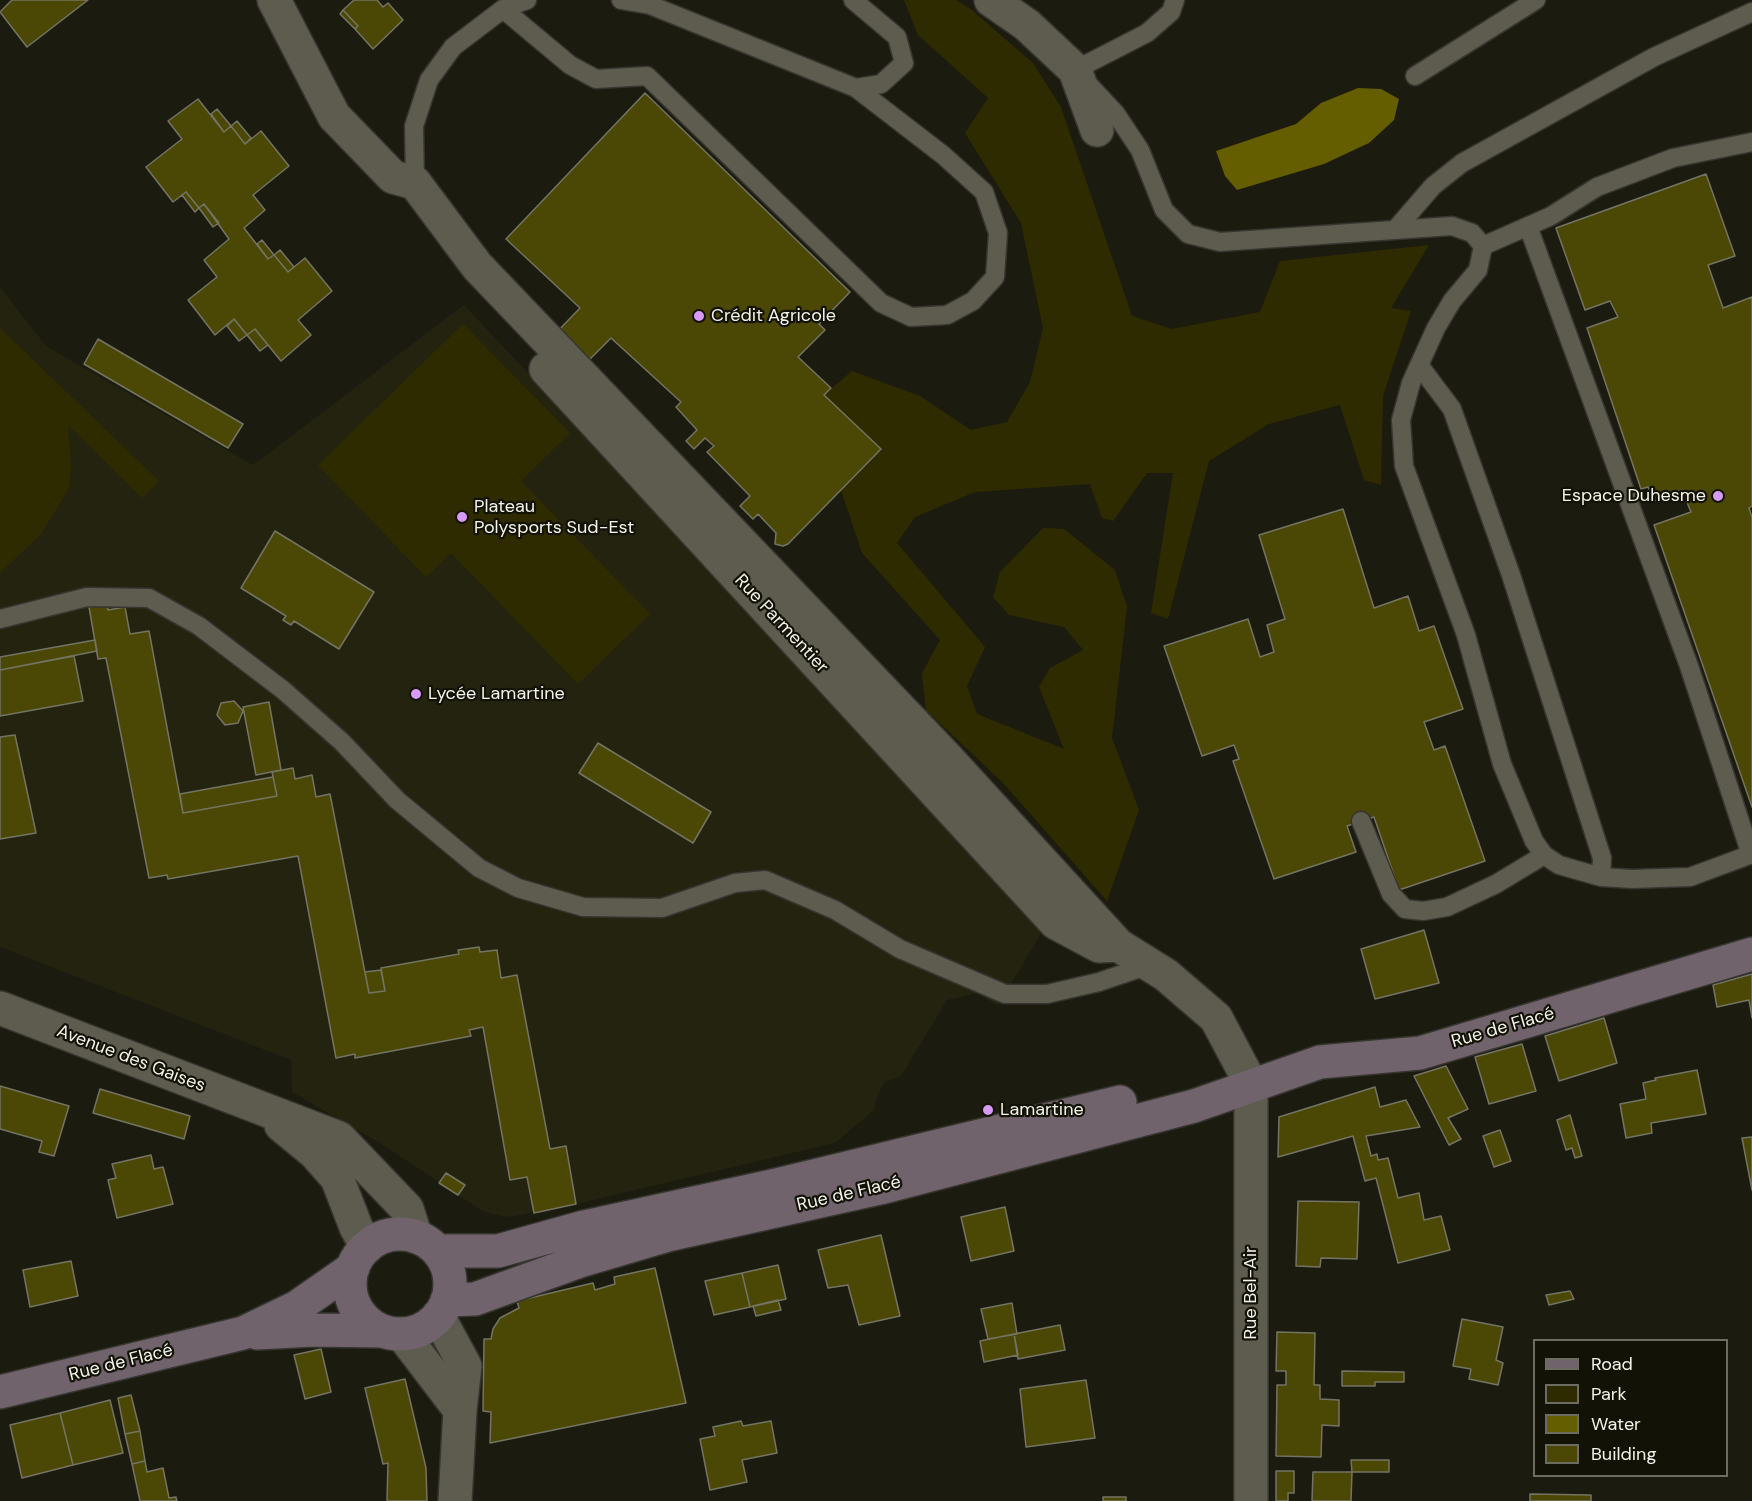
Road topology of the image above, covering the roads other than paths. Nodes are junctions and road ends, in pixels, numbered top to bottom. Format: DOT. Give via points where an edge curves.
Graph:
graph roads {
  1 [pos="274,0"];
  2 [pos="527,0"];
  3 [pos="621,0"];
  4 [pos="853,0"];
  5 [pos="991,0"];
  6 [pos="1175,0"];
  7 [pos="1536,0"];
  8 [pos="503,9"];
  9 [pos="1752,12"];
  10 [pos="1075,70"];
  11 [pos="1415,76"];
  12 [pos="856,88"];
  13 [pos="1097,130"];
  14 [pos="1752,142"];
  15 [pos="415,183"];
  16 [pos="1528,226"];
  17 [pos="1395,230"];
  18 [pos="1483,246"];
  19 [pos="1419,365"];
  20 [pos="0,619"];
  21 [pos="1361,821"];
  22 [pos="1752,854"];
  23 [pos="1544,855"];
  24 [pos="1601,877"];
  25 [pos="1752,954"];
  26 [pos="1149,965"];
  27 [pos="0,1008"];
  28 [pos="1251,1084"];
  29 [pos="261,1109"];
  30 [pos="427,1244"];
  31 [pos="360,1257"];
  32 [pos="443,1308"];
  33 [pos="393,1333"];
  34 [pos="243,1334"];
  35 [pos="0,1392"];
  36 [pos="460,1410"];
  37 [pos="455,1501"];
  38 [pos="1251,1501"];
  1 -- 15 [label="street" via="334,116 393,177"];
  2 -- 8 [label="lane"];
  3 -- 12 [label="lane" via="650,5"];
  4 -- 12 [label="lane" via="897,37 904,63 881,84"];
  5 -- 10 [label="street" via="1027,25"];
  6 -- 10 [label="lane" via="1171,12 1147,33"];
  7 -- 11 [label="lane"];
  8 -- 12 [label="lane" via="570,65 596,79 647,76 881,303 911,317 947,315 973,301 995,278 998,233 984,192"];
  8 -- 15 [label="lane" via="453,47 429,80 414,126"];
  9 -- 17 [label="lane" via="1654,57 1462,163 1433,186"];
  10 -- 13 [label="street"];
  10 -- 17 [label="lane" via="1116,114 1140,150 1164,210 1188,234 1220,242"];
  14 -- 16 [label="lane" via="1673,158 1597,187"];
  15 -- 26 [label="street, Rue Parmentier" via="477,266 483,300 1056,922 1099,946 1118,945"];
  16 -- 18 [label="lane"];
  16 -- 22 [label="lane" via="1689,666"];
  17 -- 18 [label="lane" via="1452,226 1472,233"];
  18 -- 19 [label="lane" via="1478,270 1441,319"];
  19 -- 23 [label="lane" via="1401,420 1404,466 1466,635 1502,764 1522,816"];
  19 -- 24 [label="lane" via="1452,409 1511,575 1602,858"];
  20 -- 26 [label="lane" via="87,597 149,598 199,626 283,690 342,742 397,800 480,868 518,888 583,907 662,908 735,883 765,880 835,910 900,949 1005,994 1047,994"];
  21 -- 23 [label="lane" via="1391,894 1405,909 1447,907"];
  22 -- 24 [label="lane" via="1690,877"];
  23 -- 24 [label="lane" via="1559,865"];
  25 -- 28 [label="main road, Rue de Flacé" via="1420,1053 1320,1062"];
  26 -- 28 [label="street, Rue Parmentier" via="1216,1017"];
  27 -- 29 [label="street, Avenue des Gaises"];
  28 -- 30 [label="main road, Rue de Flacé" via="1189,1085 584,1227 498,1251"];
  28 -- 32 [label="main road, Rue de Flacé" via="1194,1106 880,1188 668,1235"];
  28 -- 38 [label="street, Rue Bel-Air"];
  29 -- 30 [label="street, Avenue des Gaises" via="339,1138 407,1209"];
  29 -- 31 [label="street, Avenue des Gaises" via="315,1153 337,1178 356,1227"];
  30 -- 31 [label="main road" via="390,1235"];
  30 -- 32 [label="main road" via="446,1266 450,1283"];
  31 -- 33 [label="main road" via="350,1284 352,1299 370,1324"];
  31 -- 34 [label="main road, Rue de Flacé" via="297,1307"];
  32 -- 33 [label="main road" via="418,1331"];
  32 -- 36 [label="street" via="465,1366"];
  33 -- 34 [label="main road, Rue de Flacé" via="313,1330"];
  33 -- 36 [label="street"];
  34 -- 35 [label="main road, Rue de Flacé"];
  36 -- 37 [label="street"];
}
